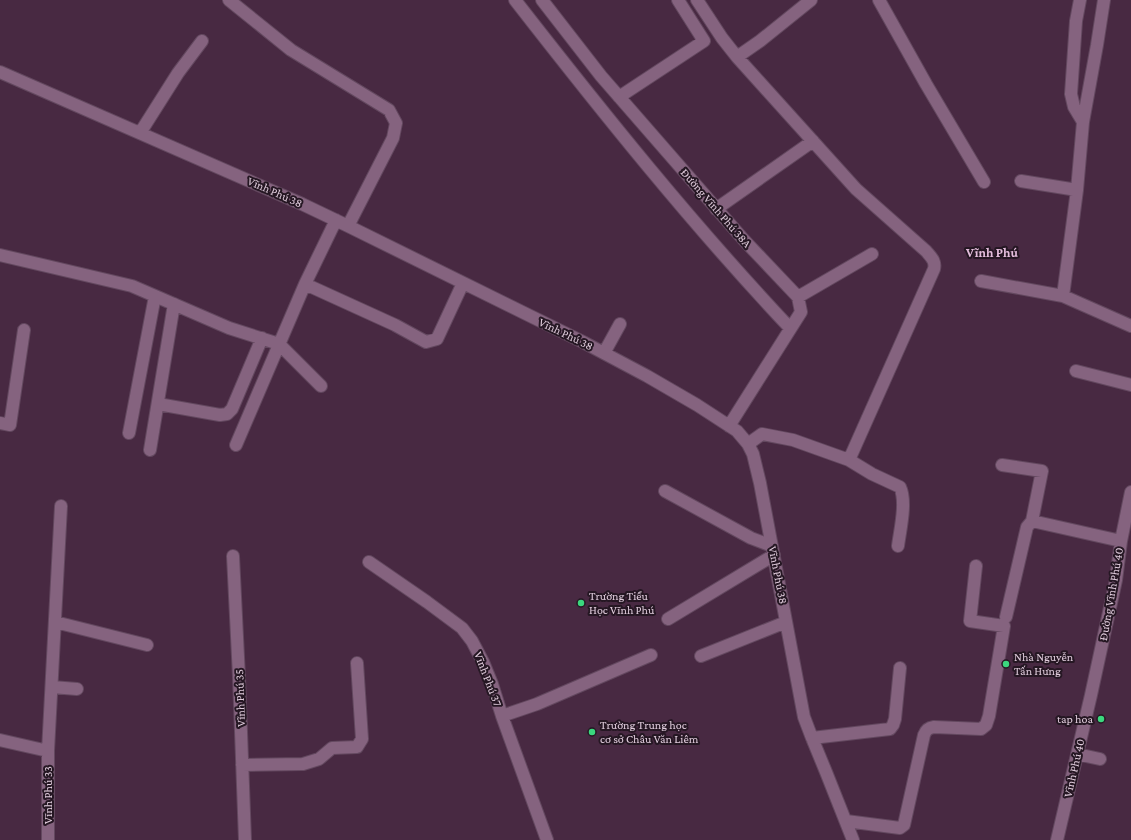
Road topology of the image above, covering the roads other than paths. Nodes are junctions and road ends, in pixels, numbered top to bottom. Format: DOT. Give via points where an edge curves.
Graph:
graph roads {
  1 [pos="229,0"];
  2 [pos="515,0"];
  3 [pos="542,0"];
  4 [pos="678,0"];
  5 [pos="697,0"];
  6 [pos="811,0"];
  7 [pos="879,0"];
  8 [pos="1080,0"];
  9 [pos="1104,0"];
  10 [pos="202,41"];
  11 [pos="737,57"];
  12 [pos="0,72"];
  13 [pos="619,97"];
  14 [pos="1083,122"];
  15 [pos="140,133"];
  16 [pos="813,141"];
  17 [pos="1021,181"];
  18 [pos="984,182"];
  19 [pos="1077,190"];
  20 [pos="716,209"];
  21 [pos="336,220"];
  22 [pos="348,226"];
  23 [pos="872,254"];
  24 [pos="0,255"];
  25 [pos="981,281"];
  26 [pos="463,283"];
  27 [pos="305,284"];
  28 [pos="155,296"];
  29 [pos="1064,296"];
  30 [pos="798,297"];
  31 [pos="174,304"];
  32 [pos="620,324"];
  33 [pos="1131,326"];
  34 [pos="790,328"];
  35 [pos="24,330"];
  36 [pos="262,338"];
  37 [pos="279,344"];
  38 [pos="604,353"];
  39 [pos="1076,371"];
  40 [pos="1131,385"];
  41 [pos="321,386"];
  42 [pos="158,404"];
  43 [pos="0,423"];
  44 [pos="729,426"];
  45 [pos="130,433"];
  46 [pos="236,444"];
  47 [pos="748,444"];
  48 [pos="150,450"];
  49 [pos="849,460"];
  50 [pos="1002,465"];
  51 [pos="666,491"];
  52 [pos="1131,492"];
  53 [pos="61,506"];
  54 [pos="1032,521"];
  55 [pos="1121,541"];
  56 [pos="898,546"];
  57 [pos="773,551"];
  58 [pos="232,556"];
  59 [pos="370,562"];
  60 [pos="976,566"];
  61 [pos="1006,617"];
  62 [pos="668,618"];
  63 [pos="56,622"];
  64 [pos="786,622"];
  65 [pos="147,645"];
  66 [pos="651,655"];
  67 [pos="701,656"];
  68 [pos="358,663"];
  69 [pos="900,668"];
  70 [pos="52,687"];
  71 [pos="77,689"];
  72 [pos="1091,695"];
  73 [pos="502,716"];
  74 [pos="812,738"];
  75 [pos="0,740"];
  76 [pos="48,751"];
  77 [pos="1078,754"];
  78 [pos="1100,759"];
  79 [pos="242,765"];
  80 [pos="846,821"];
  81 [pos="48,840"];
  82 [pos="245,840"];
  83 [pos="547,840"];
  84 [pos="853,840"];
  85 [pos="1057,840"];
  1 -- 22 [label="street" via="291,50 389,110 396,123 393,138"];
  2 -- 34 [label="street" via="672,195 741,276"];
  3 -- 13 [label="street, Đường Vĩnh Phú 38A"];
  4 -- 13 [label="street" via="704,41"];
  5 -- 11 [label="street"];
  6 -- 11 [label="street"];
  7 -- 18 [label="street"];
  8 -- 14 [label="street" via="1071,94 1074,107"];
  9 -- 14 [label="street"];
  10 -- 15 [label="street" via="178,72"];
  11 -- 16 [label="street"];
  12 -- 15 [label="street, Vĩnh Phú 38"];
  13 -- 20 [label="street, Đường Vĩnh Phú 38A"];
  14 -- 19 [label="street"];
  15 -- 21 [label="street, Vĩnh Phú 38"];
  16 -- 20 [label="street"];
  16 -- 49 [label="street" via="856,188 926,251 936,264"];
  17 -- 19 [label="street"];
  19 -- 29 [label="street"];
  20 -- 30 [label="street, Đường Vĩnh Phú 38A"];
  21 -- 22 [label="street, Vĩnh Phú 38"];
  21 -- 27 [label="street"];
  22 -- 26 [label="street, Vĩnh Phú 38"];
  23 -- 30 [label="street"];
  24 -- 28 [label="street" via="132,286"];
  25 -- 29 [label="street"];
  26 -- 27 [label="street" via="437,339 426,342"];
  26 -- 38 [label="street, Vĩnh Phú 38"];
  27 -- 37 [label="street"];
  28 -- 31 [label="street"];
  28 -- 45 [label="street"];
  29 -- 33 [label="street"];
  30 -- 34 [label="street" via="801,312"];
  31 -- 36 [label="street" via="229,328"];
  31 -- 42 [label="street"];
  32 -- 38 [label="street"];
  34 -- 44 [label="street"];
  35 -- 43 [label="street" via="10,425"];
  36 -- 37 [label="street"];
  36 -- 42 [label="street" via="232,409 227,414"];
  37 -- 41 [label="street"];
  37 -- 46 [label="street"];
  38 -- 44 [label="street, Vĩnh Phú 38"];
  39 -- 40 [label="street"];
  42 -- 48 [label="street"];
  44 -- 47 [label="street, Vĩnh Phú 38"];
  47 -- 49 [label="street" via="762,434 793,440"];
  47 -- 57 [label="street, Vĩnh Phú 38" via="760,483"];
  49 -- 56 [label="street" via="900,487 903,502"];
  50 -- 54 [label="street" via="1042,471"];
  51 -- 57 [label="street"];
  52 -- 55 [label="street, Đường Vĩnh Phú 40"];
  53 -- 63 [label="street"];
  54 -- 55 [label="street"];
  54 -- 61 [label="street" via="1027,527"];
  55 -- 72 [label="street, Đường Vĩnh Phú 40" via="1116,580"];
  57 -- 62 [label="street"];
  57 -- 64 [label="street, Vĩnh Phú 38"];
  58 -- 79 [label="street, Vĩnh Phú 35"];
  59 -- 73 [label="street, Vĩnh Phú 37" via="462,628 483,662"];
  60 -- 80 [label="street" via="970,621 1004,626 986,725 982,729 934,727 926,730 904,825 900,828"];
  63 -- 65 [label="street"];
  63 -- 70 [label="street"];
  64 -- 67 [label="street"];
  64 -- 74 [label="street, Vĩnh Phú 38" via="804,717"];
  66 -- 73 [label="street" via="537,704"];
  68 -- 79 [label="street" via="362,738 357,747 332,748 319,759 303,764"];
  69 -- 74 [label="street" via="895,719 890,729"];
  70 -- 71 [label="street"];
  70 -- 76 [label="street"];
  72 -- 77 [label="street, Vĩnh Phú 40"];
  73 -- 83 [label="street, Vĩnh Phú 37"];
  74 -- 80 [label="street, Vĩnh Phú 38"];
  75 -- 76 [label="street, Vĩnh Phú 33"];
  76 -- 81 [label="street, Vĩnh Phú 33"];
  77 -- 78 [label="street"];
  77 -- 85 [label="street, Vĩnh Phú 40"];
  79 -- 82 [label="street, Vĩnh Phú 35"];
  80 -- 84 [label="street, Vĩnh Phú 38"];
}
